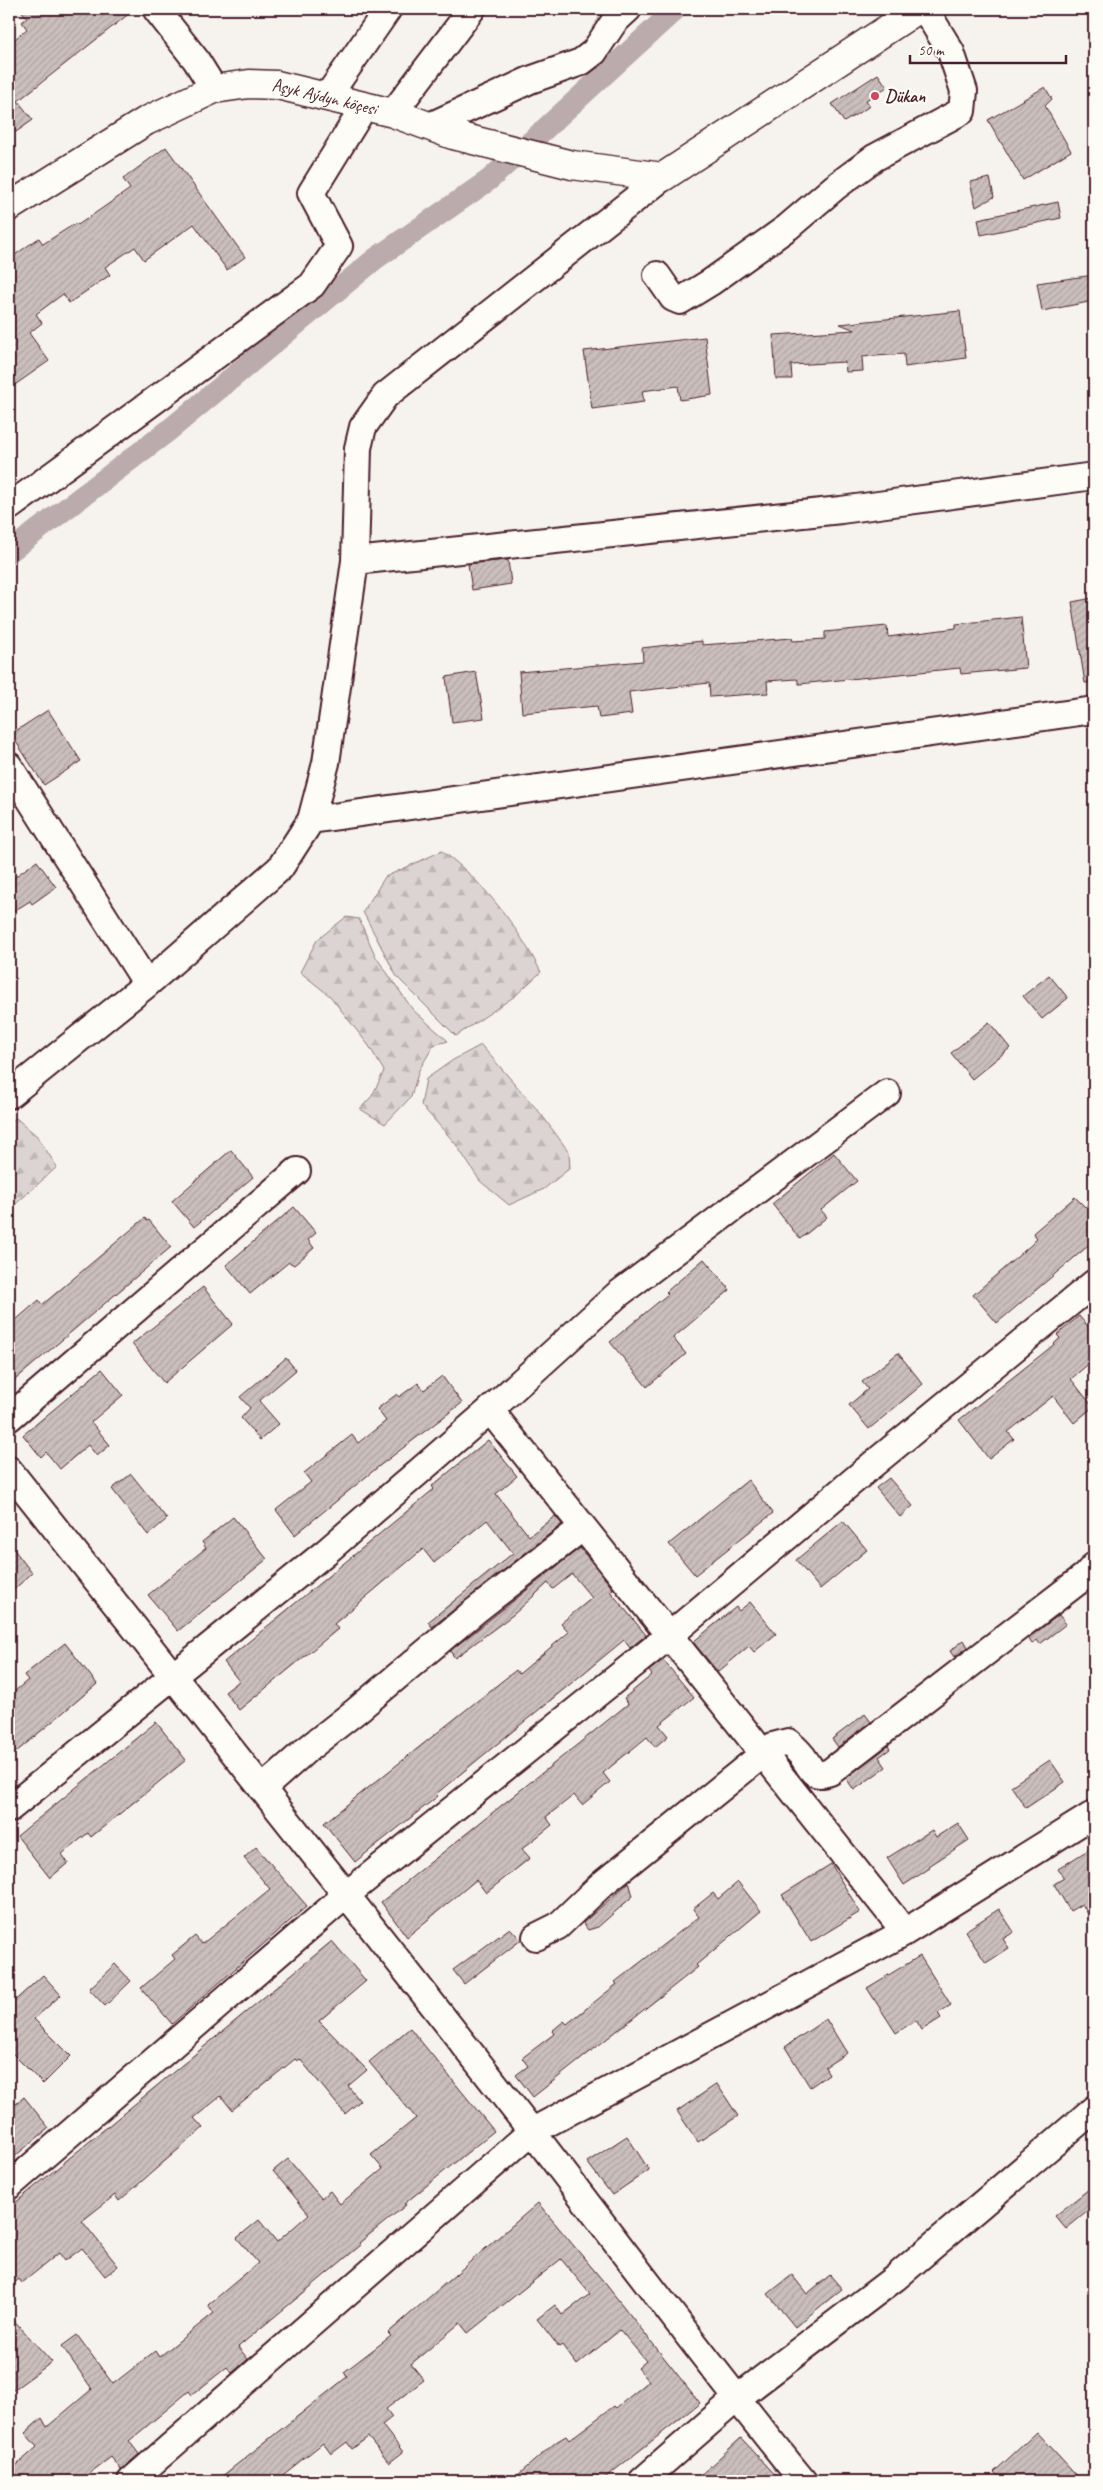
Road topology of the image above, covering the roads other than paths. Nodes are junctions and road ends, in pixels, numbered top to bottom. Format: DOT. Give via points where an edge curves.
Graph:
graph roads {
  1 [pos="156,9"];
  2 [pos="388,9"];
  3 [pos="472,9"];
  4 [pos="628,9"];
  5 [pos="918,9"];
  6 [pos="925,9"];
  7 [pos="214,89"];
  8 [pos="327,97"];
  9 [pos="364,107"];
  10 [pos="393,113"];
  11 [pos="442,130"];
  12 [pos="663,177"];
  13 [pos="9,207"];
  14 [pos="657,275"];
  15 [pos="1094,476"];
  16 [pos="9,507"];
  17 [pos="355,561"];
  18 [pos="1094,710"];
  19 [pos="9,766"];
  20 [pos="311,820"];
  21 [pos="147,984"];
  22 [pos="887,1093"];
  23 [pos="9,1094"];
  24 [pos="297,1171"];
  25 [pos="1094,1283"];
  26 [pos="490,1410"];
  27 [pos="9,1418"];
  28 [pos="9,1470"];
  29 [pos="583,1527"];
  30 [pos="1094,1566"];
  31 [pos="669,1636"];
  32 [pos="173,1676"];
  33 [pos="763,1754"];
  34 [pos="262,1789"];
  35 [pos="9,1809"];
  36 [pos="1094,1814"];
  37 [pos="346,1895"];
  38 [pos="905,1932"];
  39 [pos="536,1937"];
  40 [pos="1094,2109"];
  41 [pos="532,2132"];
  42 [pos="9,2186"];
  43 [pos="736,2399"];
  44 [pos="131,2481"];
  45 [pos="642,2481"];
  46 [pos="803,2481"];
  1 -- 7 [label="street"];
  2 -- 8 [label="street"];
  3 -- 10 [label="street"];
  4 -- 11 [label="street" via="614,22 594,52 581,62 530,80"];
  5 -- 12 [label="main road"];
  6 -- 14 [label="street" via="952,52 964,91 962,111 874,158 788,227 680,301 673,298"];
  7 -- 8 [label="main road, Aşyk Aýdyn köçesi" via="249,84 277,85"];
  7 -- 13 [label="main road, Aşyk Aýdyn köçesi" via="146,121"];
  8 -- 9 [label="main road, Aşyk Aýdyn köçesi"];
  9 -- 10 [label="main road, Aşyk Aýdyn köçesi"];
  9 -- 16 [label="street" via="311,193 339,246 312,285"];
  10 -- 11 [label="main road, Aşyk Aýdyn köçesi"];
  11 -- 12 [label="main road, Aşyk Aýdyn köçesi" via="572,164"];
  12 -- 17 [label="street" via="385,396 363,427 358,448"];
  15 -- 17 [label="street" via="841,510"];
  17 -- 20 [label="street" via="326,763"];
  18 -- 20 [label="street"];
  19 -- 21 [label="street"];
  20 -- 21 [label="street" via="280,868"];
  21 -- 23 [label="street"];
  22 -- 26 [label="street" via="617,1295"];
  24 -- 27 [label="street"];
  25 -- 31 [label="street" via="872,1464"];
  26 -- 29 [label="street"];
  26 -- 32 [label="street" via="326,1552"];
  28 -- 32 [label="street"];
  29 -- 31 [label="street"];
  29 -- 34 [label="street" via="475,1611"];
  30 -- 33 [label="street" via="830,1772 823,1774 809,1769 807,1761 788,1742 773,1746"];
  31 -- 33 [label="street"];
  31 -- 37 [label="street"];
  32 -- 34 [label="street"];
  32 -- 35 [label="street"];
  33 -- 38 [label="street"];
  33 -- 39 [label="street" via="601,1885 558,1926"];
  34 -- 37 [label="street"];
  36 -- 38 [label="street"];
  37 -- 41 [label="street"];
  37 -- 42 [label="street"];
  38 -- 41 [label="street"];
  40 -- 43 [label="street" via="895,2278"];
  41 -- 43 [label="street"];
  41 -- 44 [label="street"];
  43 -- 45 [label="street"];
  43 -- 46 [label="street"];
}
